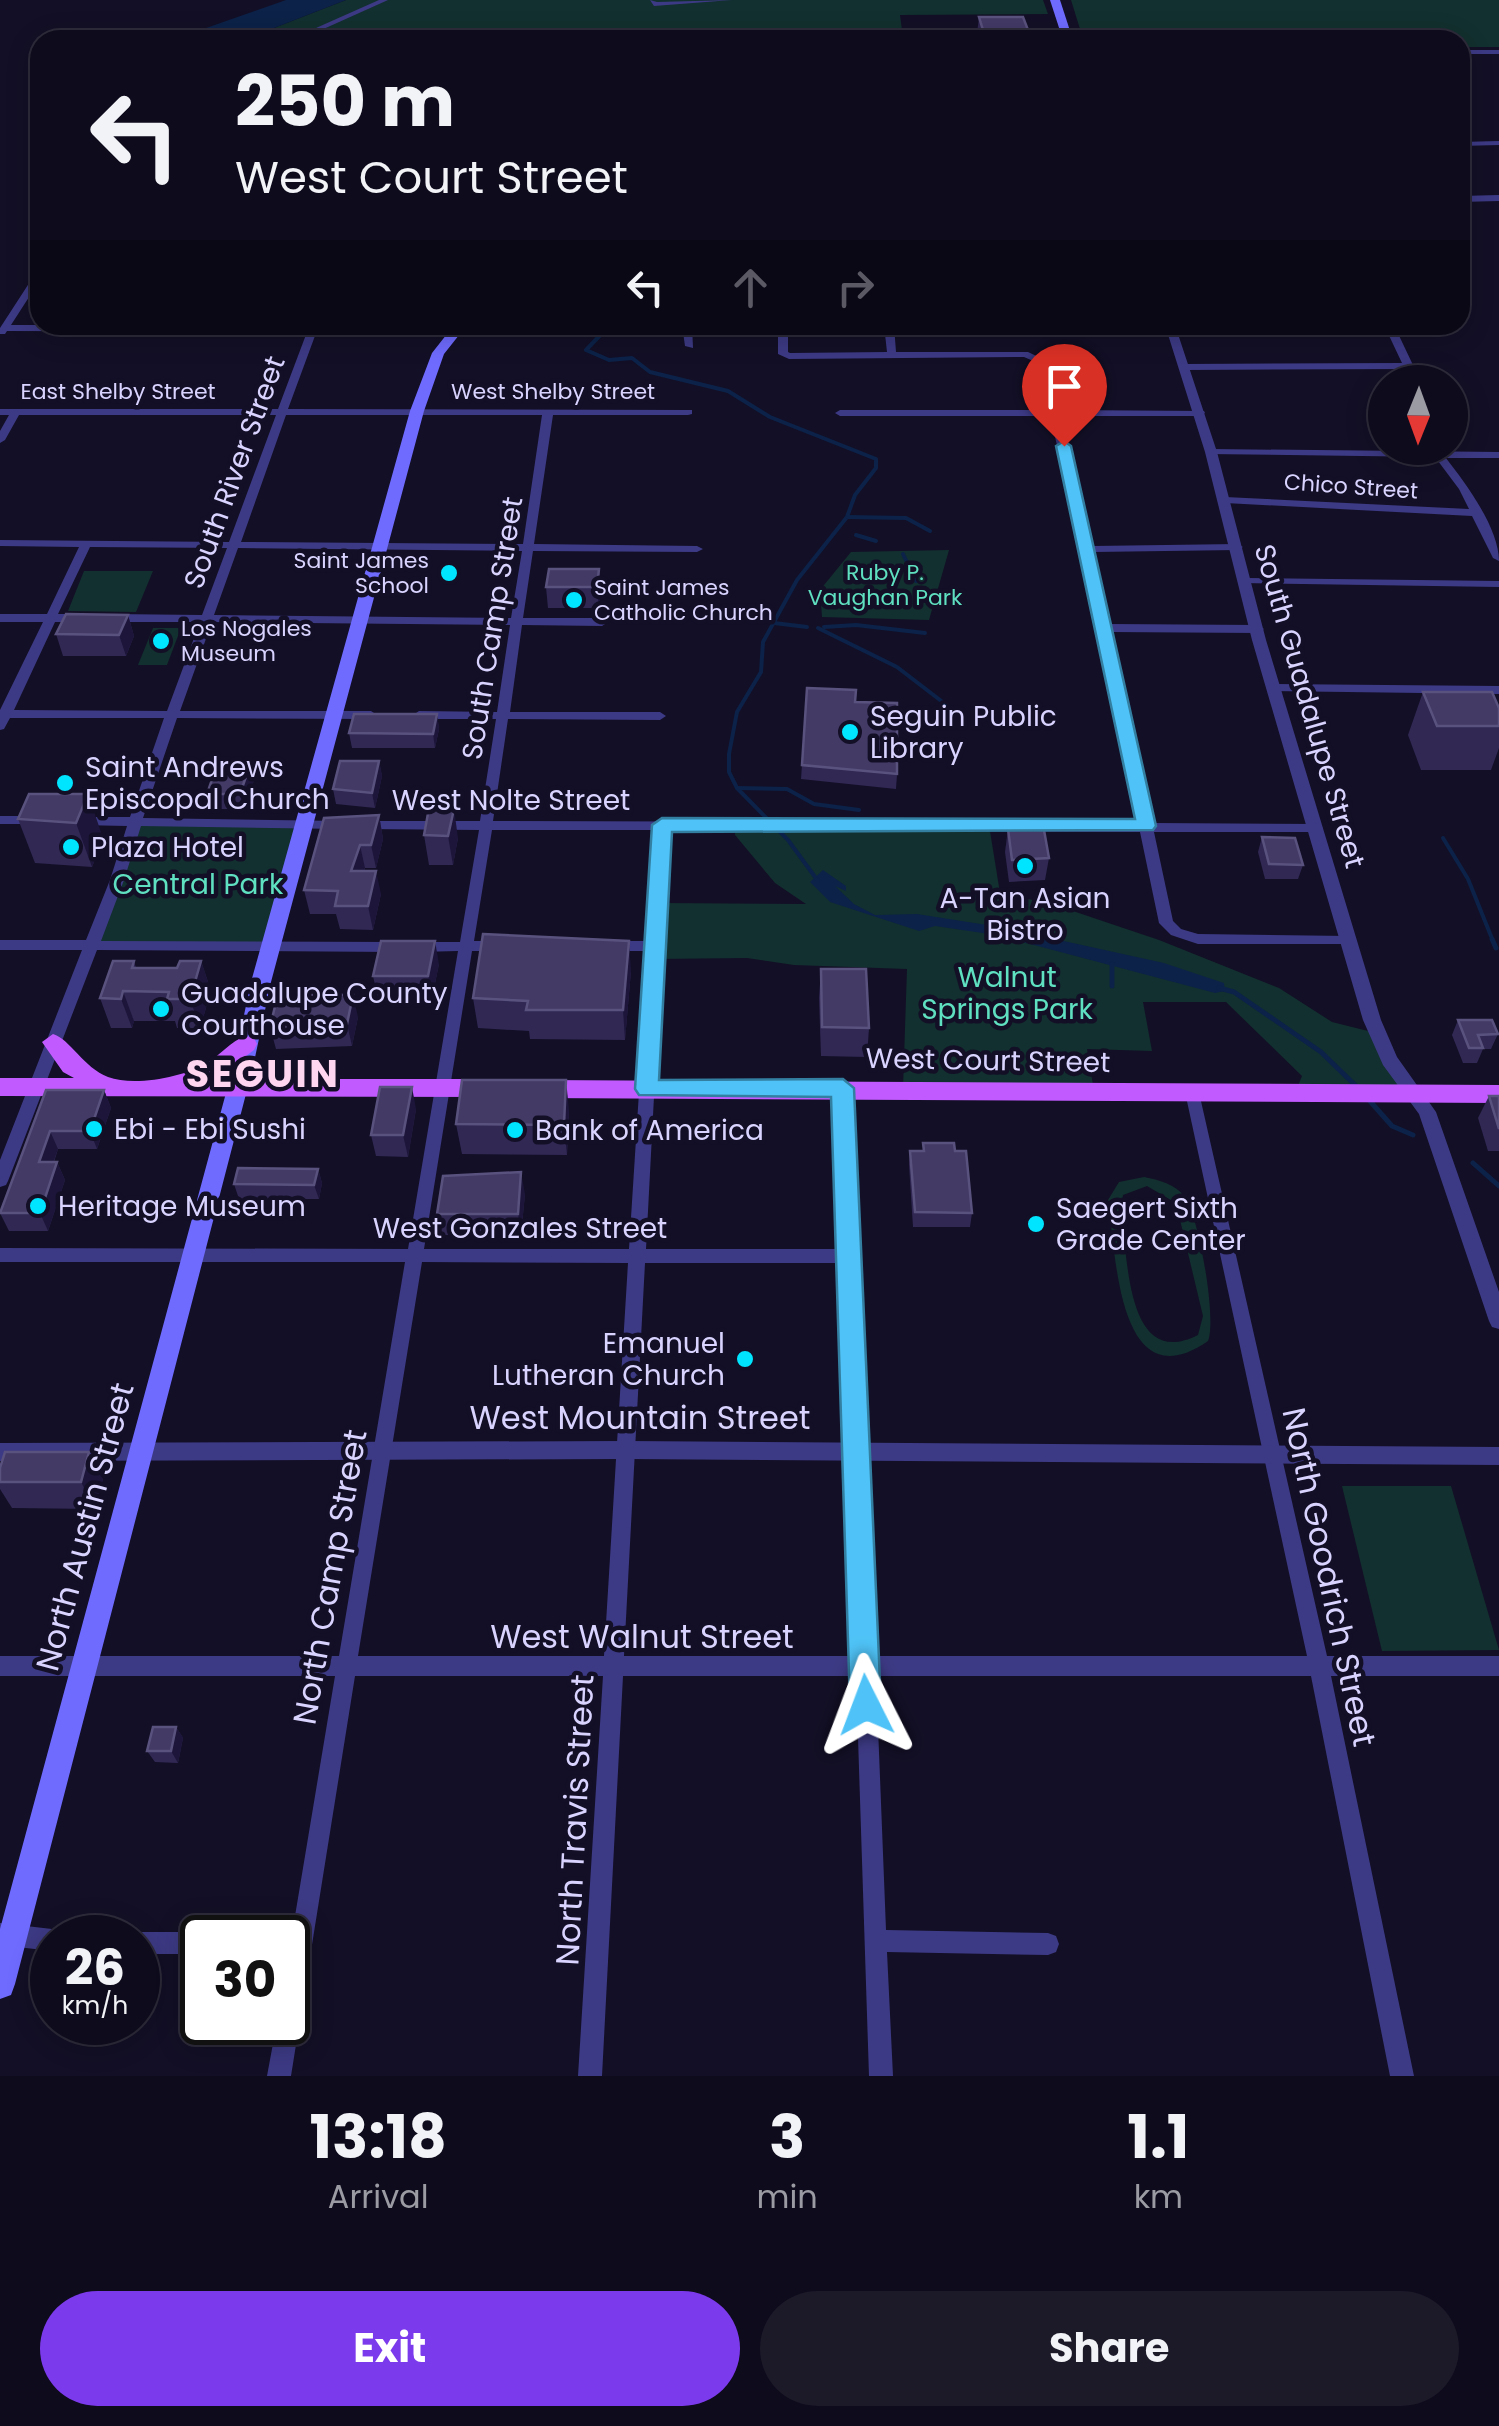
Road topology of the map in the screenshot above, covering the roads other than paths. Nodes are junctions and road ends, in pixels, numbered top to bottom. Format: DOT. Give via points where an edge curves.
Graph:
graph roads {
  1 [pos="385,0"];
  2 [pos="730,0"];
  3 [pos="1055,1"];
  4 [pos="654,5"];
  5 [pos="317,30"];
  6 [pos="1065,30"];
  7 [pos="1470,52"];
  8 [pos="1499,52"];
  9 [pos="1499,143"];
  10 [pos="1470,144"];
  11 [pos="1499,198"];
  12 [pos="1470,199"];
  13 [pos="30,290"];
  14 [pos="2,332"];
  15 [pos="30,332"];
  16 [pos="311,335"];
  17 [pos="453,335"];
  18 [pos="688,335"];
  19 [pos="784,335"];
  20 [pos="890,335"];
  21 [pos="1173,335"];
  22 [pos="1394,335"];
  23 [pos="690,346"];
  24 [pos="892,356"];
  25 [pos="1408,365"];
  26 [pos="1368,366"];
  27 [pos="1185,368"];
  28 [pos="282,410"];
  29 [pos="416,410"];
  30 [pos="0,412"];
  31 [pos="16,412"];
  32 [pos="548,412"];
  33 [pos="688,412"];
  34 [pos="1055,412"];
  35 [pos="840,413"];
  36 [pos="1200,413"];
  37 [pos="0,440"];
  38 [pos="1212,452"];
  39 [pos="1468,452"];
  40 [pos="1368,454"];
  41 [pos="1499,455"];
  42 [pos="1448,465"];
  43 [pos="1224,500"];
  44 [pos="1474,513"];
  45 [pos="86,542"];
  46 [pos="0,543"];
  47 [pos="233,543"];
  48 [pos="382,543"];
  49 [pos="528,544"];
  50 [pos="1237,547"];
  51 [pos="1088,548"];
  52 [pos="697,549"];
  53 [pos="1499,558"];
  54 [pos="1246,581"];
  55 [pos="1499,584"];
  56 [pos="0,618"];
  57 [pos="51,618"];
  58 [pos="207,618"];
  59 [pos="362,620"];
  60 [pos="517,622"];
  61 [pos="602,622"];
  62 [pos="1104,628"];
  63 [pos="1258,629"];
  64 [pos="1274,688"];
  65 [pos="1499,690"];
  66 [pos="173,714"];
  67 [pos="336,715"];
  68 [pos="392,715"];
  69 [pos="411,715"];
  70 [pos="502,715"];
  71 [pos="660,716"];
  72 [pos="2,718"];
  73 [pos="0,820"];
  74 [pos="135,821"];
  75 [pos="486,824"];
  76 [pos="306,825"];
  77 [pos="662,825"];
  78 [pos="1146,826"];
  79 [pos="1316,828"];
  80 [pos="1348,941"];
  81 [pos="0,946"];
  82 [pos="92,946"];
  83 [pos="271,946"];
  84 [pos="466,946"];
  85 [pos="518,946"];
  86 [pos="596,946"];
  87 [pos="655,946"];
  88 [pos="53,1042"];
  89 [pos="246,1044"];
  90 [pos="0,1087"];
  91 [pos="35,1087"];
  92 [pos="107,1088"];
  93 [pos="167,1088"];
  94 [pos="237,1088"];
  95 [pos="442,1088"];
  96 [pos="843,1088"];
  97 [pos="647,1089"];
  98 [pos="1193,1092"];
  99 [pos="1415,1093"];
  100 [pos="1499,1094"];
  101 [pos="0,1181"];
  102 [pos="0,1255"];
  103 [pos="638,1255"];
  104 [pos="192,1256"];
  105 [pos="414,1256"];
  106 [pos="848,1256"];
  107 [pos="1499,1320"];
  108 [pos="626,1450"];
  109 [pos="142,1451"];
  110 [pos="382,1451"];
  111 [pos="854,1451"];
  112 [pos="0,1452"];
  113 [pos="1273,1455"];
  114 [pos="1499,1456"];
  115 [pos="1319,1664"];
  116 [pos="0,1666"];
  117 [pos="84,1666"];
  118 [pos="864,1666"];
  119 [pos="1499,1666"];
  120 [pos="345,1667"];
  121 [pos="614,1669"];
  122 [pos="299,1915"];
  123 [pos="7,1934"];
  124 [pos="877,1941"];
  125 [pos="1048,1944"];
  126 [pos="0,1984"];
  127 [pos="283,2045"];
  128 [pos="279,2076"];
  129 [pos="590,2076"];
  130 [pos="881,2076"];
  131 [pos="1402,2076"];
  1 -- 5 [label="street"];
  2 -- 4 [label="street"];
  3 -- 6 [label="main road"];
  7 -- 8 [label="street"];
  9 -- 10 [label="street"];
  11 -- 12 [label="street"];
  13 -- 14 [label="street"];
  14 -- 15 [label="street"];
  16 -- 28 [label="street, South River Street"];
  17 -- 29 [label="main road, North Austin Street" via="438,353"];
  18 -- 23 [label="street"];
  19 -- 24 [label="street" via="786,355"];
  20 -- 24 [label="street"];
  21 -- 27 [label="street, South Guadalupe Street"];
  22 -- 25 [label="street"];
  24 -- 34 [label="street" via="1038,358"];
  26 -- 27 [label="street"];
  27 -- 36 [label="street, South Guadalupe Street"];
  28 -- 29 [label="street, East Shelby Street"];
  28 -- 31 [label="street, East Shelby Street"];
  28 -- 47 [label="street, South River Street"];
  29 -- 32 [label="street, West Shelby Street"];
  29 -- 48 [label="main road, North Austin Street"];
  30 -- 31 [label="street, East Shelby Street"];
  31 -- 37 [label="street"];
  32 -- 33 [label="street, West Shelby Street"];
  32 -- 49 [label="street, South Camp Street"];
  34 -- 35 [label="street"];
  34 -- 36 [label="street"];
  34 -- 51 [label="street"];
  36 -- 38 [label="street, South Guadalupe Street"];
  38 -- 40 [label="street"];
  38 -- 43 [label="street, South Guadalupe Street"];
  39 -- 41 [label="street"];
  42 -- 44 [label="street"];
  43 -- 44 [label="street, Chico Street"];
  43 -- 50 [label="street, South Guadalupe Street"];
  44 -- 53 [label="street"];
  45 -- 46 [label="street"];
  45 -- 47 [label="street"];
  45 -- 57 [label="street"];
  47 -- 48 [label="street"];
  47 -- 58 [label="street, South River Street"];
  48 -- 49 [label="street"];
  48 -- 59 [label="main road, North Austin Street"];
  49 -- 52 [label="street"];
  49 -- 60 [label="street, South Camp Street"];
  50 -- 51 [label="street"];
  50 -- 54 [label="street, South Guadalupe Street"];
  51 -- 62 [label="street"];
  54 -- 55 [label="street"];
  54 -- 63 [label="street, South Guadalupe Street"];
  56 -- 57 [label="street"];
  57 -- 58 [label="street"];
  57 -- 72 [label="street"];
  58 -- 59 [label="street"];
  58 -- 66 [label="street, South River Street"];
  59 -- 60 [label="street"];
  59 -- 67 [label="main road, North Austin Street"];
  60 -- 61 [label="street"];
  60 -- 70 [label="street, South Camp Street"];
  62 -- 63 [label="street"];
  62 -- 78 [label="street"];
  63 -- 64 [label="street, South Guadalupe Street"];
  64 -- 65 [label="street"];
  64 -- 79 [label="street, South Guadalupe Street"];
  66 -- 67 [label="street"];
  66 -- 72 [label="street"];
  66 -- 74 [label="street, South River Street"];
  67 -- 68 [label="street"];
  67 -- 76 [label="main road, North Austin Street"];
  69 -- 70 [label="street"];
  70 -- 71 [label="street"];
  70 -- 75 [label="street, South Camp Street"];
  73 -- 74 [label="street, West Nolte Street"];
  74 -- 76 [label="street, West Nolte Street"];
  74 -- 82 [label="street, South River Street"];
  75 -- 76 [label="street, West Nolte Street"];
  75 -- 77 [label="street, West Nolte Street"];
  75 -- 84 [label="street, South Camp Street"];
  76 -- 83 [label="main road, North Austin Street"];
  77 -- 78 [label="street, West Nolte Street"];
  77 -- 87 [label="street, North Travis Street"];
  78 -- 79 [label="street, West Nolte Street"];
  78 -- 80 [label="street" via="1162,915 1176,932 1198,940"];
  79 -- 80 [label="street, South Guadalupe Street"];
  80 -- 99 [label="street, South Guadalupe Street" via="1382,1049"];
  81 -- 82 [label="street"];
  82 -- 83 [label="street"];
  82 -- 88 [label="street, South River Street"];
  83 -- 84 [label="street"];
  83 -- 89 [label="main road, North Austin Street"];
  84 -- 85 [label="street"];
  84 -- 95 [label="street, South Camp Street"];
  86 -- 87 [label="street"];
  87 -- 97 [label="street, North Travis Street"];
  88 -- 91 [label="street, South River Street"];
  88 -- 92 [label="main road" via="71,1066"];
  89 -- 93 [label="main road" via="216,1069"];
  89 -- 94 [label="main road, North Austin Street"];
  90 -- 91 [label="main road, West Court Street"];
  91 -- 92 [label="main road, West Court Street"];
  91 -- 101 [label="street, South River Street"];
  92 -- 93 [label="main road, West Court Street"];
  93 -- 94 [label="main road, West Court Street"];
  94 -- 95 [label="main road, West Court Street"];
  94 -- 104 [label="main road, North Austin Street"];
  95 -- 97 [label="main road, West Court Street"];
  95 -- 105 [label="street, North Camp Street"];
  96 -- 97 [label="main road, West Court Street"];
  96 -- 98 [label="main road, West Court Street"];
  96 -- 106 [label="street"];
  97 -- 103 [label="street, North Travis Street"];
  98 -- 99 [label="main road, West Court Street"];
  98 -- 113 [label="street, North Goodrich Street"];
  99 -- 100 [label="main road, West Court Street"];
  99 -- 107 [label="street, South Guadalupe Street"];
  102 -- 104 [label="street, West Gonzales Street"];
  103 -- 105 [label="street, West Gonzales Street"];
  103 -- 106 [label="street, West Gonzales Street"];
  103 -- 108 [label="street, North Travis Street"];
  104 -- 105 [label="street, West Gonzales Street"];
  104 -- 109 [label="main road, North Austin Street"];
  105 -- 110 [label="street, North Camp Street"];
  106 -- 111 [label="street"];
  108 -- 110 [label="street, West Mountain Street"];
  108 -- 111 [label="street, West Mountain Street"];
  108 -- 121 [label="street, North Travis Street"];
  109 -- 110 [label="street, West Mountain Street"];
  109 -- 112 [label="street, West Mountain Street"];
  109 -- 117 [label="main road, North Austin Street"];
  110 -- 120 [label="street, North Camp Street"];
  111 -- 113 [label="street, West Mountain Street"];
  111 -- 118 [label="street"];
  113 -- 114 [label="street, West Mountain Street"];
  113 -- 115 [label="street, North Goodrich Street"];
  115 -- 118 [label="street, West Walnut Street"];
  115 -- 119 [label="street, West Walnut Street"];
  115 -- 131 [label="street, North Goodrich Street"];
  116 -- 117 [label="street, West Walnut Street"];
  117 -- 120 [label="street, West Walnut Street"];
  117 -- 123 [label="main road, North Austin Street"];
  118 -- 121 [label="street, West Walnut Street"];
  118 -- 124 [label="street"];
  120 -- 121 [label="street, West Walnut Street"];
  120 -- 122 [label="street, North Camp Street"];
  121 -- 129 [label="street, North Travis Street"];
  123 -- 126 [label="main road, North Austin Street"];
  124 -- 125 [label="street"];
  124 -- 130 [label="street"];
  127 -- 128 [label="street, North Camp Street"];
}
